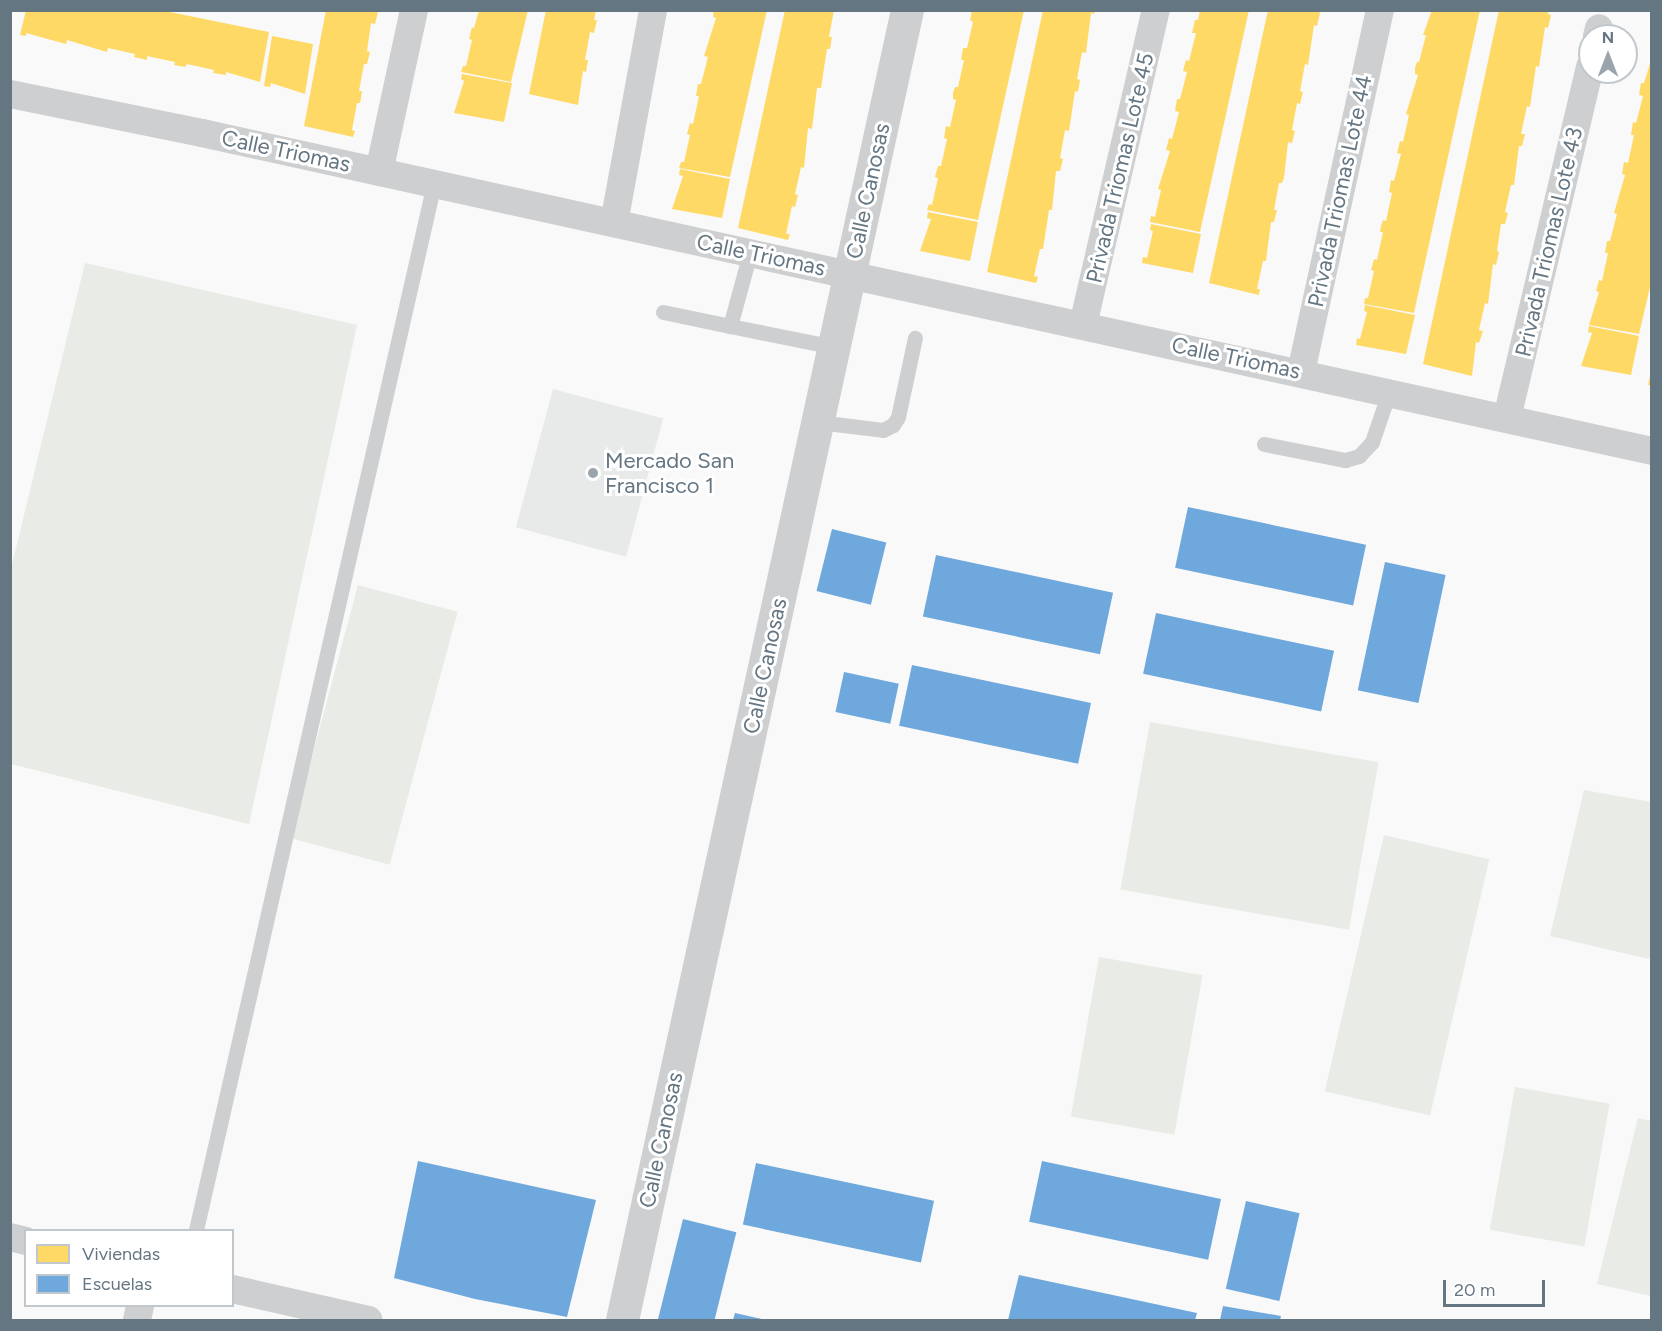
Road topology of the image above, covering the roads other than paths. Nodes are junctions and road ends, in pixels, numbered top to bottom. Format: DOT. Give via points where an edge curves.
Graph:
graph roads {
  1 [pos="414,10"];
  2 [pos="653,10"];
  3 [pos="907,10"];
  4 [pos="1156,10"];
  5 [pos="1380,10"];
  6 [pos="1586,84"];
  7 [pos="10,94"];
  8 [pos="379,172"];
  9 [pos="434,183"];
  10 [pos="614,223"];
  11 [pos="750,253"];
  12 [pos="850,274"];
  13 [pos="663,312"];
  14 [pos="1083,325"];
  15 [pos="730,326"];
  16 [pos="915,338"];
  17 [pos="834,347"];
  18 [pos="1301,372"];
  19 [pos="1389,392"];
  20 [pos="1507,418"];
  21 [pos="818,422"];
  22 [pos="1264,444"];
  23 [pos="1652,451"];
  24 [pos="196,1229"];
  25 [pos="234,1289"];
  26 [pos="360,1319"];
  27 [pos="622,1320"];
  1 -- 8 [label="street"];
  2 -- 10 [label="street"];
  3 -- 12 [label="street, Calle Canosas"];
  4 -- 14 [label="street, Privada Triomas Lote 45"];
  5 -- 18 [label="street, Privada Triomas Lote 44"];
  6 -- 20 [label="street, Privada Triomas Lote 43"];
  7 -- 8 [label="street, Calle Triomas"];
  8 -- 9 [label="street, Calle Triomas"];
  9 -- 10 [label="street, Calle Triomas"];
  9 -- 24 [label="lane"];
  10 -- 11 [label="street, Calle Triomas"];
  11 -- 12 [label="street, Calle Triomas"];
  11 -- 15 [label="lane"];
  12 -- 14 [label="street, Calle Triomas"];
  12 -- 17 [label="street, Calle Canosas"];
  13 -- 15 [label="lane"];
  14 -- 18 [label="street, Calle Triomas"];
  15 -- 17 [label="lane"];
  16 -- 21 [label="lane" via="898,417 893,424 884,430"];
  17 -- 21 [label="street, Calle Canosas"];
  18 -- 19 [label="street, Calle Triomas"];
  19 -- 20 [label="street, Calle Triomas"];
  19 -- 22 [label="lane" via="1372,442 1359,456 1345,460"];
  20 -- 23 [label="street, Calle Triomas"];
  21 -- 27 [label="street, Calle Canosas"];
  25 -- 26 [label="street"];
}
